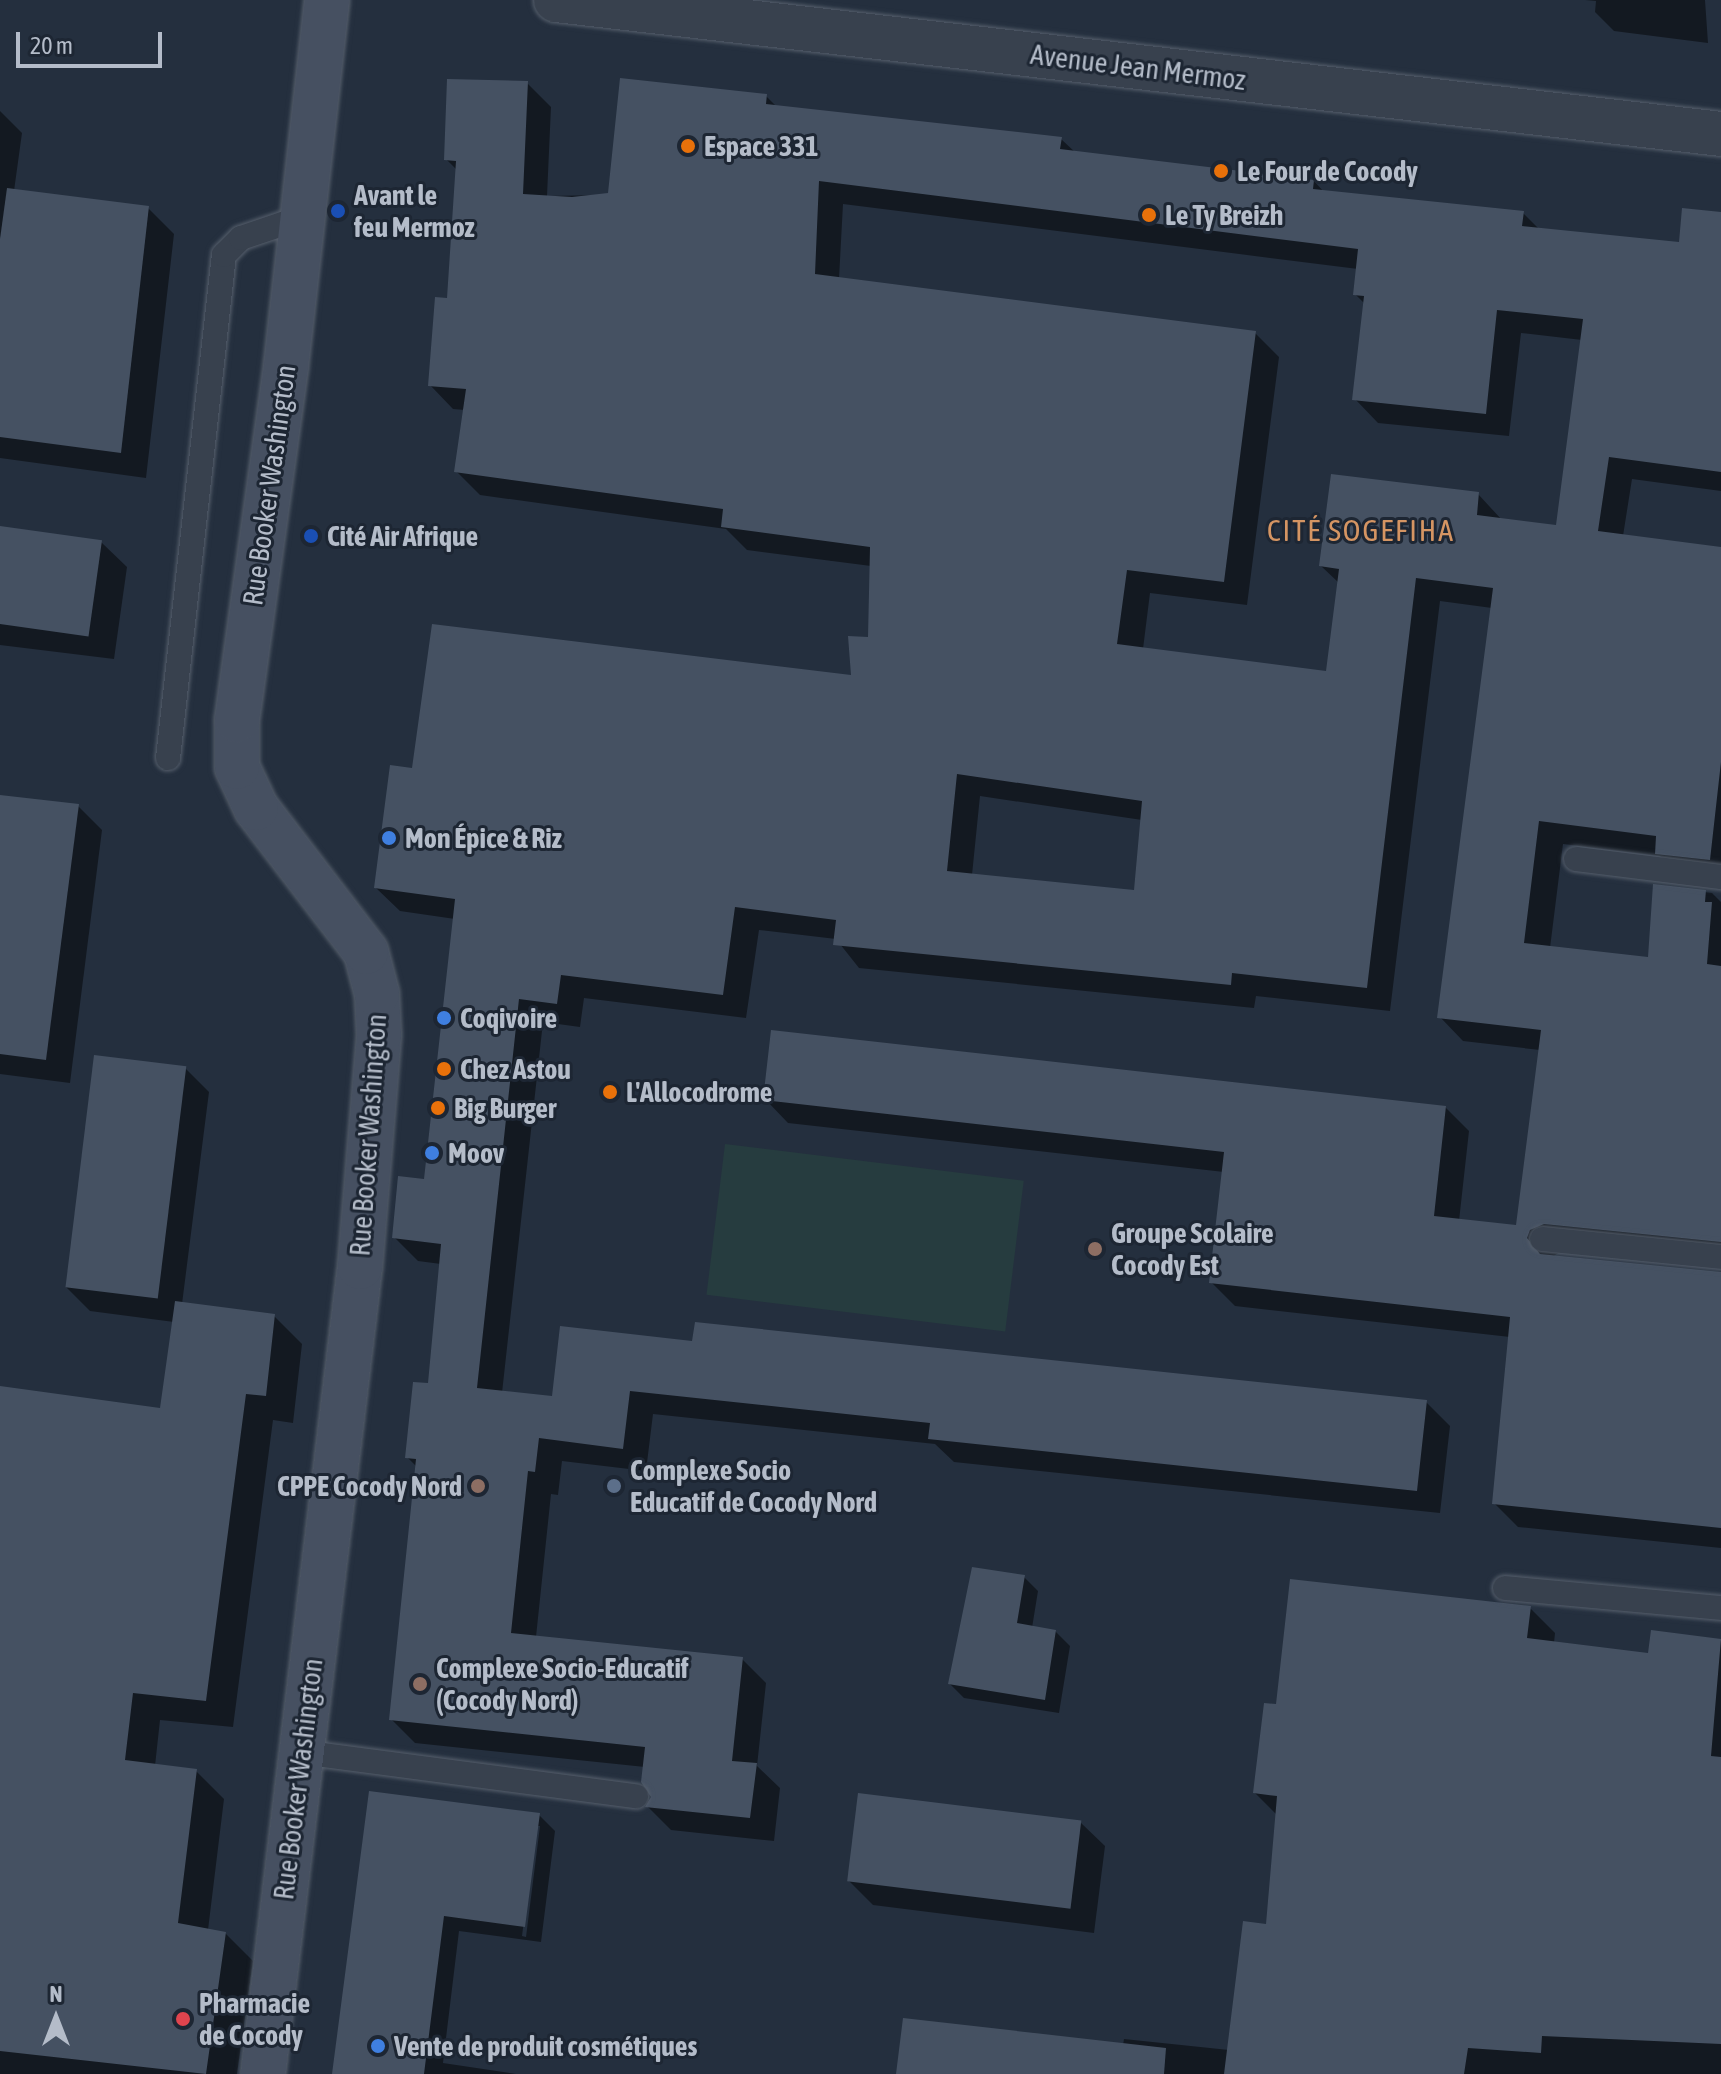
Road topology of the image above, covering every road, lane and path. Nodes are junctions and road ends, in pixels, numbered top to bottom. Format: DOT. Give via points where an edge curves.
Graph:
graph roads {
  1 [pos="327,0"];
  2 [pos="556,0"];
  3 [pos="1721,134"];
  4 [pos="300,218"];
  5 [pos="168,758"];
  6 [pos="1576,859"];
  7 [pos="1721,877"];
  8 [pos="1542,1239"];
  9 [pos="1721,1257"];
  10 [pos="1505,1588"];
  11 [pos="1721,1608"];
  12 [pos="300,1752"];
  13 [pos="636,1796"];
  14 [pos="263,2074"];
  1 -- 4 [label="street, Rue Booker Washington"];
  2 -- 3 [label="street, Avenue Jean Mermoz"];
  4 -- 5 [label="lane" via="241,238 224,255"];
  4 -- 12 [label="street, Rue Booker Washington" via="237,720 237,767 256,808 366,952 377,994 379,1035 360,1267"];
  6 -- 7 [label="lane"];
  8 -- 9 [label="lane"];
  10 -- 11 [label="lane"];
  12 -- 13 [label="lane"];
  12 -- 14 [label="street, Rue Booker Washington"];
}
